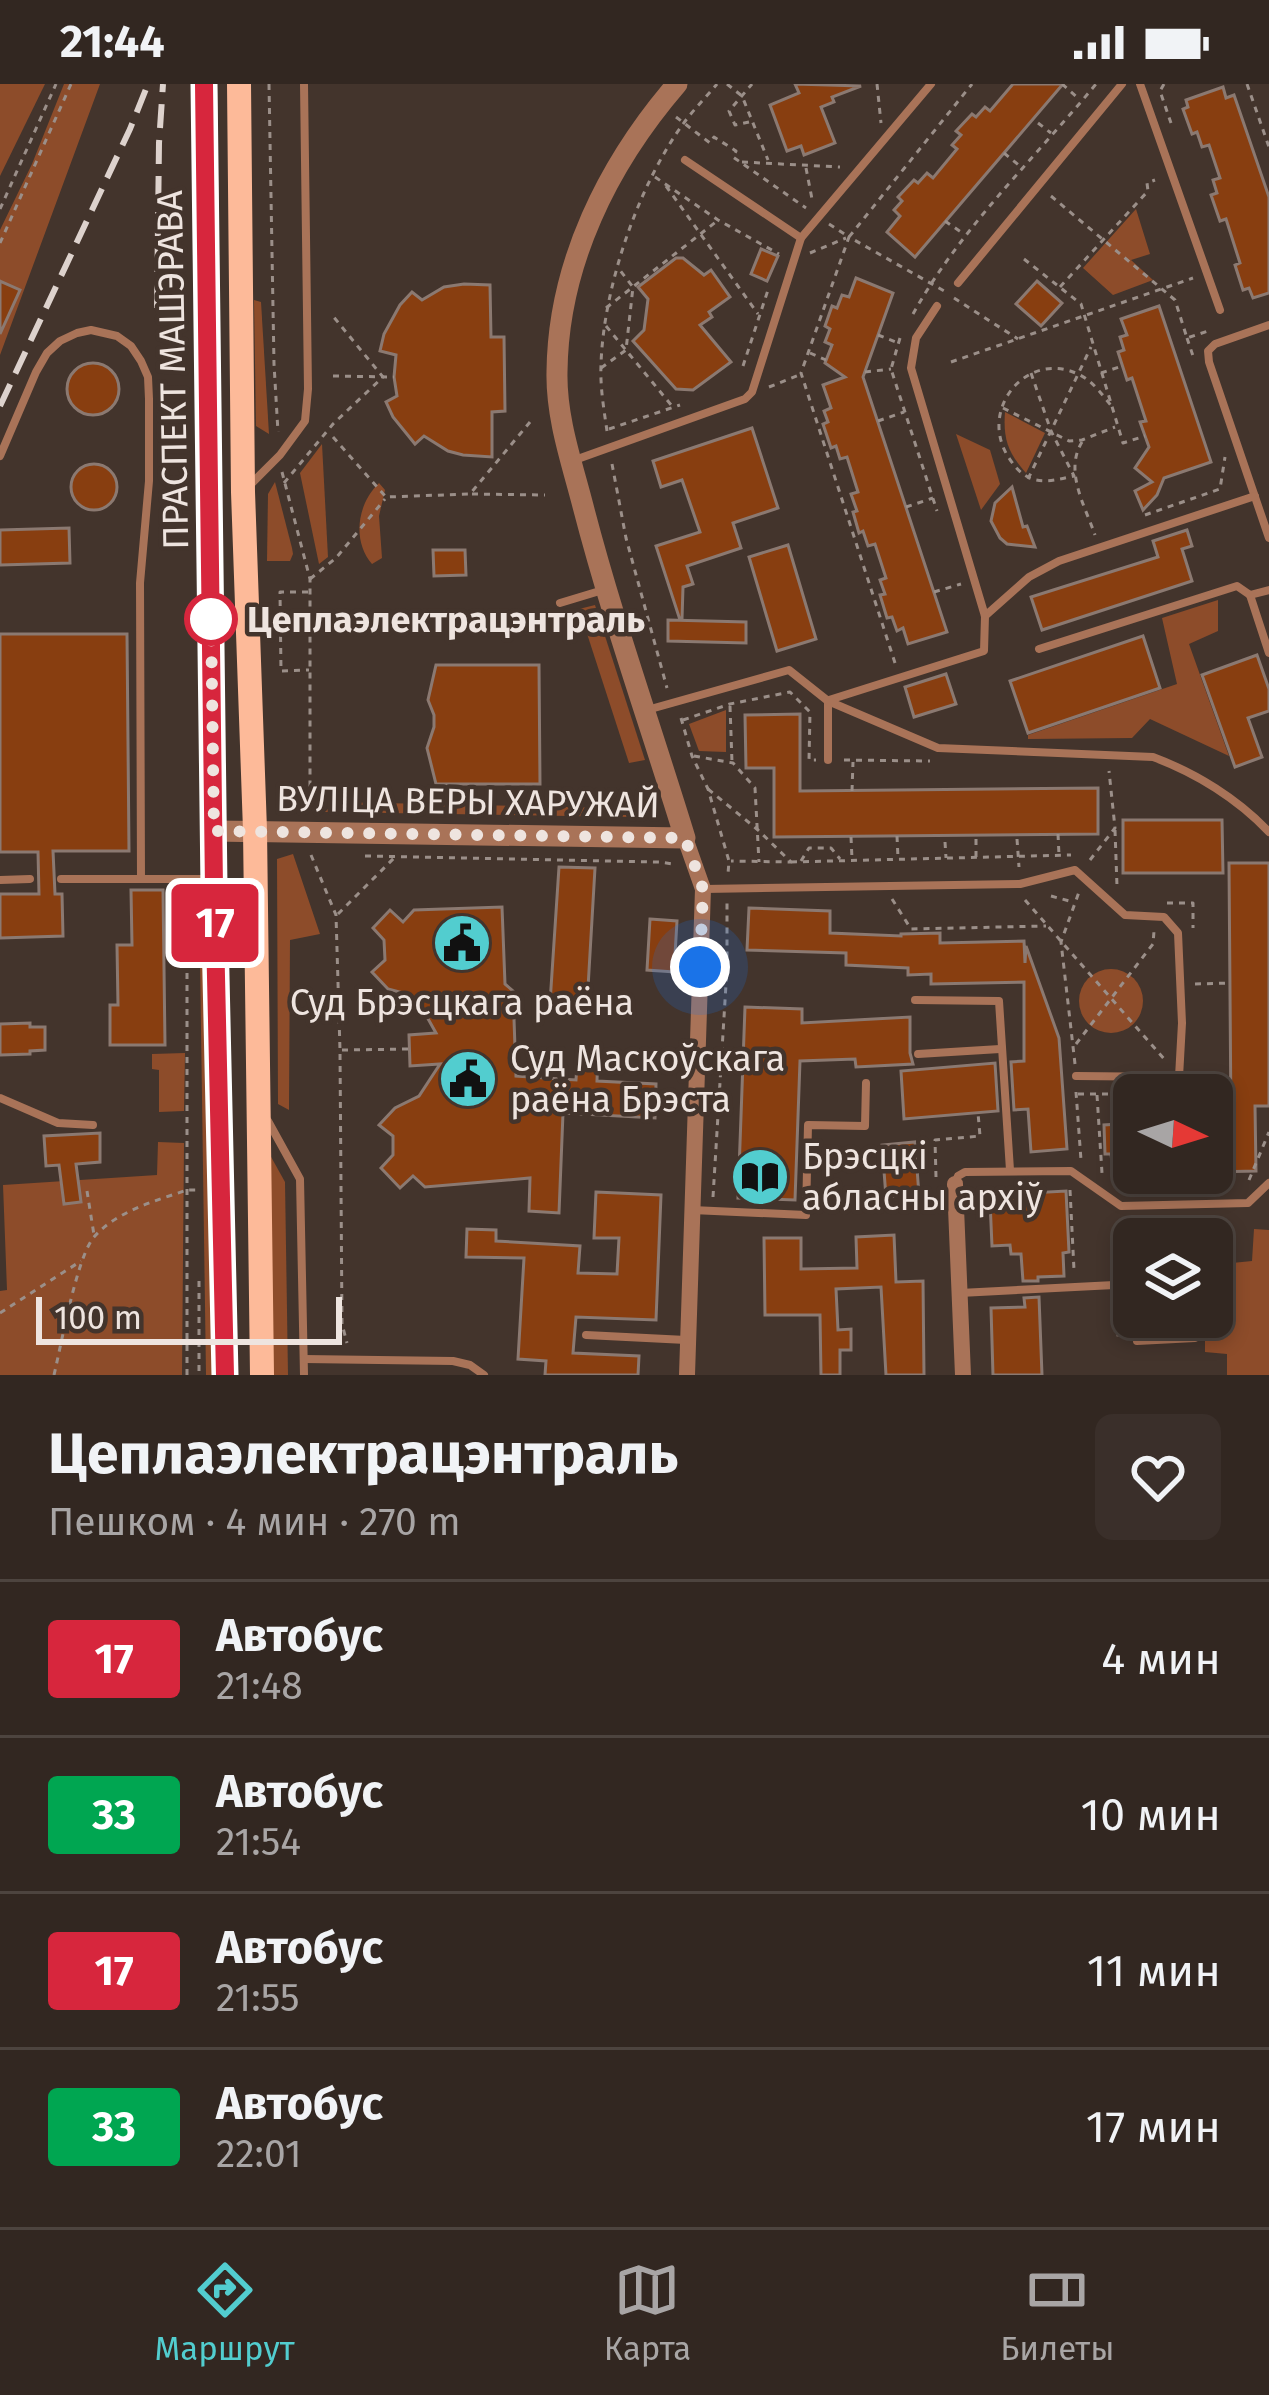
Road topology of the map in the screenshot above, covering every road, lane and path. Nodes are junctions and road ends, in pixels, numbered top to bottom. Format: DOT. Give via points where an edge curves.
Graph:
graph roads {
  1 [pos="56,84"];
  2 [pos="71,84"];
  3 [pos="205,84"];
  4 [pos="238,84"];
  5 [pos="304,84"];
  6 [pos="677,84"];
  7 [pos="717,84"];
  8 [pos="727,84"];
  9 [pos="752,84"];
  10 [pos="877,84"];
  11 [pos="931,84"];
  12 [pos="972,84"];
  13 [pos="1062,84"];
  14 [pos="1096,84"];
  15 [pos="1122,84"];
  16 [pos="1140,84"];
  17 [pos="1247,84"];
  18 [pos="742,96"];
  19 [pos="1082,101"];
  20 [pos="753,122"];
  21 [pos="683,123"];
  22 [pos="1038,123"];
  23 [pos="881,128"];
  24 [pos="1053,135"];
  25 [pos="1269,147"];
  26 [pos="1004,153"];
  27 [pos="685,160"];
  28 [pos="740,162"];
  29 [pos="770,163"];
  30 [pos="805,165"];
  31 [pos="1024,169"];
  32 [pos="1173,172"];
  33 [pos="653,176"];
  34 [pos="661,180"];
  35 [pos="837,180"];
  36 [pos="1038,186"];
  37 [pos="0,209"];
  38 [pos="819,217"];
  39 [pos="718,220"];
  40 [pos="945,221"];
  41 [pos="701,233"];
  42 [pos="966,236"];
  43 [pos="849,237"];
  44 [pos="800,238"];
  45 [pos="1105,239"];
  46 [pos="0,244"];
  47 [pos="780,254"];
  48 [pos="794,260"];
  49 [pos="1024,260"];
  50 [pos="617,268"];
  51 [pos="1209,273"];
  52 [pos="931,283"];
  53 [pos="958,283"];
  54 [pos="633,287"];
  55 [pos="1059,288"];
  56 [pos="1164,288"];
  57 [pos="937,306"];
  58 [pos="606,308"];
  59 [pos="1220,310"];
  60 [pos="332,315"];
  61 [pos="759,315"];
  62 [pos="1084,316"];
  63 [pos="605,325"];
  64 [pos="1269,325"];
  65 [pos="878,335"];
  66 [pos="1186,338"];
  67 [pos="1018,339"];
  68 [pos="1227,340"];
  69 [pos="897,342"];
  70 [pos="1092,345"];
  71 [pos="626,350"];
  72 [pos="808,352"];
  73 [pos="1193,357"];
  74 [pos="826,360"];
  75 [pos="951,362"];
  76 [pos="1122,367"];
  77 [pos="601,368"];
  78 [pos="743,368"];
  79 [pos="891,369"];
  80 [pos="865,372"];
  81 [pos="1030,373"];
  82 [pos="1101,373"];
  83 [pos="1078,374"];
  84 [pos="333,376"];
  85 [pos="383,377"];
  86 [pos="394,377"];
  87 [pos="695,400"];
  88 [pos="1002,407"];
  89 [pos="674,408"];
  90 [pos="1113,408"];
  91 [pos="905,412"];
  92 [pos="878,421"];
  93 [pos="530,422"];
  94 [pos="1118,426"];
  95 [pos="607,430"];
  96 [pos="1052,431"];
  97 [pos="1145,436"];
  98 [pos="334,437"];
  99 [pos="1082,440"];
  100 [pos="609,446"];
  101 [pos="1226,454"];
  102 [pos="0,457"];
  103 [pos="572,461"];
  104 [pos="1074,476"];
  105 [pos="1028,478"];
  106 [pos="283,484"];
  107 [pos="243,492"];
  108 [pos="470,494"];
  109 [pos="545,495"];
  110 [pos="1255,496"];
  111 [pos="386,497"];
  112 [pos="933,498"];
  113 [pos="906,507"];
  114 [pos="1145,514"];
  115 [pos="940,519"];
  116 [pos="1269,538"];
  117 [pos="1099,548"];
  118 [pos="310,579"];
  119 [pos="961,584"];
  120 [pos="605,590"];
  121 [pos="1269,590"];
  122 [pos="310,592"];
  123 [pos="934,592"];
  124 [pos="1250,596"];
  125 [pos="560,603"];
  126 [pos="985,616"];
  127 [pos="1039,649"];
  128 [pos="1269,653"];
  129 [pos="897,669"];
  130 [pos="309,670"];
  131 [pos="828,700"];
  132 [pos="671,703"];
  133 [pos="730,704"];
  134 [pos="645,711"];
  135 [pos="692,756"];
  136 [pos="828,760"];
  137 [pos="853,760"];
  138 [pos="1108,760"];
  139 [pos="733,764"];
  140 [pos="708,788"];
  141 [pos="852,791"];
  142 [pos="1115,828"];
  143 [pos="255,830"];
  144 [pos="758,830"];
  145 [pos="214,831"];
  146 [pos="1269,832"];
  147 [pos="1058,834"];
  148 [pos="976,835"];
  149 [pos="897,836"];
  150 [pos="851,837"];
  151 [pos="685,838"];
  152 [pos="1017,839"];
  153 [pos="945,842"];
  154 [pos="310,853"];
  155 [pos="352,855"];
  156 [pos="1059,855"];
  157 [pos="1075,855"];
  158 [pos="1018,856"];
  159 [pos="394,857"];
  160 [pos="946,858"];
  161 [pos="976,858"];
  162 [pos="841,859"];
  163 [pos="852,860"];
  164 [pos="877,860"];
  165 [pos="898,860"];
  166 [pos="729,861"];
  167 [pos="659,862"];
  168 [pos="759,862"];
  169 [pos="790,862"];
  170 [pos="800,862"];
  171 [pos="1084,878"];
  172 [pos="1103,878"];
  173 [pos="30,879"];
  174 [pos="62,879"];
  175 [pos="141,879"];
  176 [pos="203,879"];
  177 [pos="0,880"];
  178 [pos="1020,884"];
  179 [pos="884,886"];
  180 [pos="727,888"];
  181 [pos="703,889"];
  182 [pos="1051,896"];
  183 [pos="1075,902"];
  184 [pos="1193,902"];
  185 [pos="336,915"];
  186 [pos="1154,916"];
  187 [pos="1048,926"];
  188 [pos="1061,942"];
  189 [pos="1230,983"];
  190 [pos="1193,984"];
  191 [pos="915,1000"];
  192 [pos="1111,1000"];
  193 [pos="1074,1046"];
  194 [pos="1000,1048"];
  195 [pos="410,1049"];
  196 [pos="340,1050"];
  197 [pos="918,1054"];
  198 [pos="1180,1060"];
  199 [pos="1076,1076"];
  200 [pos="866,1083"];
  201 [pos="1097,1094"];
  202 [pos="0,1098"];
  203 [pos="258,1105"];
  204 [pos="93,1125"];
  205 [pos="1269,1132"];
  206 [pos="1010,1170"];
  207 [pos="955,1184"];
  208 [pos="1070,1184"];
  209 [pos="1269,1184"];
  210 [pos="187,1190"];
  211 [pos="198,1190"];
  212 [pos="86,1191"];
  213 [pos="1242,1196"];
  214 [pos="692,1210"];
  215 [pos="713,1212"];
  216 [pos="94,1237"];
  217 [pos="82,1260"];
  218 [pos="1074,1278"];
  219 [pos="1113,1285"];
  220 [pos="959,1293"];
  221 [pos="0,1313"];
  222 [pos="586,1336"];
  223 [pos="1195,1338"];
  224 [pos="688,1340"];
  225 [pos="1170,1340"];
  226 [pos="1138,1341"];
  227 [pos="304,1359"];
  228 [pos="351,1360"];
  229 [pos="54,1375"];
  230 [pos="187,1375"];
  231 [pos="225,1375"];
  232 [pos="262,1375"];
  233 [pos="304,1375"];
  234 [pos="484,1375"];
  235 [pos="687,1375"];
  236 [pos="963,1375"];
  1 -- 37 [label="path"];
  2 -- 46 [label="path"];
  3 -- 145 [label="main road, ПРАСПЕКТ МАШЭРАВА"];
  4 -- 107 [label="main road, ПРАСПЕКТ МАШЭРАВА"];
  5 -- 107 [label="lane" via="305,422"];
  6 -- 103 [label="street" via="620,160 575,262 557,371"];
  7 -- 21 [label="path"];
  8 -- 18 [label="path"];
  9 -- 18 [label="path"];
  10 -- 23 [label="path"];
  11 -- 38 [label="lane"];
  12 -- 43 [label="path"];
  13 -- 19 [label="path"];
  14 -- 19 [label="path"];
  15 -- 36 [label="lane"];
  16 -- 32 [label="lane"];
  17 -- 25 [label="path"];
  18 -- 20 [label="path"];
  18 -- 20 [label="path" via="729,111 735,125"];
  19 -- 24 [label="path"];
  20 -- 29 [label="path"];
  21 -- 28 [label="path"];
  21 -- 33 [label="path"];
  22 -- 24 [label="path"];
  24 -- 31 [label="path"];
  26 -- 31 [label="path"];
  27 -- 44 [label="lane"];
  28 -- 29 [label="path"];
  28 -- 30 [label="path" via="810,211"];
  29 -- 30 [label="path"];
  30 -- 35 [label="path" via="849,167"];
  31 -- 42 [label="path"];
  32 -- 45 [label="path" via="1147,183"];
  32 -- 51 [label="lane"];
  33 -- 34 [label="path"];
  33 -- 50 [label="path"];
  34 -- 39 [label="path"];
  34 -- 41 [label="path"];
  36 -- 45 [label="path"];
  36 -- 53 [label="lane"];
  38 -- 43 [label="path"];
  38 -- 44 [label="lane"];
  39 -- 41 [label="path"];
  39 -- 47 [label="path"];
  40 -- 42 [label="path"];
  41 -- 54 [label="path"];
  41 -- 61 [label="path"];
  42 -- 52 [label="path"];
  43 -- 48 [label="path"];
  43 -- 52 [label="path"];
  43 -- 72 [label="path"];
  44 -- 48 [label="lane"];
  45 -- 55 [label="path"];
  45 -- 56 [label="path"];
  47 -- 48 [label="path"];
  47 -- 61 [label="path"];
  48 -- 100 [label="lane" via="746,399"];
  49 -- 55 [label="path"];
  50 -- 54 [label="path"];
  50 -- 58 [label="path"];
  51 -- 56 [label="path"];
  51 -- 59 [label="lane"];
  52 -- 67 [label="path"];
  52 -- 69 [label="path"];
  54 -- 58 [label="path"];
  54 -- 71 [label="path"];
  55 -- 62 [label="path"];
  56 -- 62 [label="path"];
  56 -- 66 [label="path"];
  57 -- 126 [label="lane" via="916,338 910,368"];
  58 -- 63 [label="path"];
  60 -- 85 [label="path"];
  61 -- 78 [label="path"];
  62 -- 67 [label="path"];
  62 -- 70 [label="path"];
  63 -- 71 [label="path"];
  63 -- 77 [label="path"];
  64 -- 68 [label="lane"];
  65 -- 69 [label="path"];
  66 -- 68 [label="path" via="1214,329"];
  66 -- 73 [label="path"];
  67 -- 75 [label="path"];
  68 -- 110 [label="lane" via="1208,351 1209,362"];
  69 -- 79 [label="path"];
  70 -- 82 [label="path"];
  70 -- 83 [label="path"];
  71 -- 77 [label="path"];
  71 -- 89 [label="path"];
  72 -- 74 [label="path"];
  72 -- 129 [label="path" via="801,373"];
  76 -- 82 [label="path"];
  77 -- 95 [label="path"];
  79 -- 80 [label="path"];
  79 -- 91 [label="path"];
  81 -- 83 [label="path"];
  81 -- 88 [label="path"];
  81 -- 96 [label="path"];
  82 -- 90 [label="path"];
  83 -- 90 [label="path"];
  83 -- 96 [label="path"];
  84 -- 85 [label="path"];
  85 -- 86 [label="path"];
  85 -- 106 [label="path"];
  87 -- 89 [label="path"];
  88 -- 96 [label="path"];
  88 -- 105 [label="path" via="998,437"];
  89 -- 95 [label="path"];
  90 -- 94 [label="path"];
  91 -- 92 [label="path"];
  91 -- 112 [label="path"];
  93 -- 108 [label="path"];
  94 -- 97 [label="path" via="1124,443"];
  94 -- 99 [label="path"];
  95 -- 100 [label="path"];
  96 -- 99 [label="path"];
  96 -- 104 [label="path"];
  96 -- 105 [label="path"];
  98 -- 111 [label="path"];
  99 -- 104 [label="path"];
  100 -- 103 [label="lane"];
  100 -- 132 [label="path"];
  101 -- 114 [label="path" via="1220,489"];
  102 -- 175 [label="lane" via="36,372 60,341 91,330 131,346 148,377 149,399"];
  103 -- 120 [label="street"];
  104 -- 105 [label="path"];
  104 -- 117 [label="path"];
  107 -- 143 [label="main road, ПРАСПЕКТ МАШЭРАВА"];
  108 -- 109 [label="path"];
  108 -- 111 [label="path"];
  110 -- 116 [label="lane"];
  110 -- 117 [label="lane"];
  111 -- 118 [label="path"];
  112 -- 113 [label="path"];
  112 -- 115 [label="path"];
  117 -- 126 [label="lane" via="1029,577"];
  119 -- 123 [label="path"];
  120 -- 125 [label="lane"];
  120 -- 134 [label="street"];
  121 -- 124 [label="lane"];
  122 -- 130 [label="path" via="280,592 279,618 281,671"];
  124 -- 127 [label="lane" via="1237,586"];
  124 -- 128 [label="lane"];
  126 -- 131 [label="lane" via="984,651"];
  131 -- 132 [label="lane" via="789,670"];
  131 -- 136 [label="lane"];
  131 -- 146 [label="lane" via="938,748 1153,757 1245,807"];
  132 -- 134 [label="lane"];
  132 -- 135 [label="path"];
  133 -- 139 [label="path"];
  134 -- 151 [label="street"];
  135 -- 139 [label="path"];
  135 -- 140 [label="path"];
  137 -- 141 [label="path"];
  138 -- 142 [label="path"];
  139 -- 144 [label="path" via="754,788"];
  140 -- 144 [label="path"];
  140 -- 166 [label="path"];
  142 -- 171 [label="path" via="1091,855"];
  142 -- 172 [label="path" via="1118,894"];
  143 -- 145 [label="street, ВУЛІЦА ВЕРЫ ХАРУЖАЙ"];
  143 -- 151 [label="street, ВУЛІЦА ВЕРЫ ХАРУЖАЙ"];
  143 -- 203 [label="main road, ПРАСПЕКТ МАШЭРАВА"];
  144 -- 168 [label="path"];
  144 -- 169 [label="path"];
  145 -- 176 [label="main road, ПРАСПЕКТ МАШЭРАВА"];
  147 -- 156 [label="path"];
  148 -- 161 [label="path"];
  149 -- 165 [label="path"];
  150 -- 163 [label="path"];
  151 -- 181 [label="street, ВУЛІЦА ВЕРЫ ХАРУЖАЙ"];
  152 -- 158 [label="path"];
  153 -- 160 [label="path"];
  154 -- 185 [label="path"];
  155 -- 159 [label="path"];
  156 -- 157 [label="path"];
  156 -- 158 [label="path"];
  158 -- 161 [label="path"];
  158 -- 178 [label="path"];
  159 -- 167 [label="path"];
  159 -- 185 [label="path"];
  160 -- 161 [label="path"];
  160 -- 165 [label="path"];
  162 -- 163 [label="path"];
  162 -- 170 [label="path"];
  162 -- 170 [label="path" via="831,848 809,848"];
  163 -- 164 [label="path"];
  164 -- 165 [label="path"];
  164 -- 179 [label="path"];
  166 -- 168 [label="path"];
  166 -- 180 [label="path"];
  168 -- 169 [label="path"];
  169 -- 170 [label="path"];
  171 -- 178 [label="lane" via="1076,870"];
  171 -- 183 [label="path"];
  171 -- 186 [label="lane" via="1125,915"];
  173 -- 177 [label="lane"];
  174 -- 175 [label="lane"];
  175 -- 176 [label="lane"];
  176 -- 210 [label="path" via="187,934"];
  176 -- 231 [label="main road, ПРАСПЕКТ МАШЭРАВА"];
  178 -- 179 [label="lane"];
  178 -- 187 [label="path"];
  179 -- 180 [label="lane"];
  179 -- 187 [label="path" via="911,929"];
  180 -- 181 [label="lane"];
  180 -- 215 [label="path"];
  181 -- 214 [label="street, ВУЛІЦА ВЕРЫ ХАРУЖАЙ"];
  182 -- 183 [label="path"];
  183 -- 188 [label="path"];
  184 -- 186 [label="path" via="1155,903"];
  185 -- 196 [label="path"];
  186 -- 192 [label="path" via="1153,944"];
  186 -- 198 [label="lane" via="1178,933"];
  187 -- 188 [label="path"];
  188 -- 192 [label="path"];
  188 -- 193 [label="path"];
  189 -- 190 [label="path"];
  191 -- 194 [label="lane" via="999,1001"];
  192 -- 193 [label="path"];
  192 -- 198 [label="path" via="1166,1061"];
  193 -- 199 [label="path"];
  194 -- 197 [label="lane"];
  194 -- 206 [label="lane"];
  195 -- 196 [label="path"];
  196 -- 228 [label="path" via="342,1324"];
  198 -- 199 [label="lane" via="1179,1077"];
  199 -- 201 [label="path" via="1080,1159 1102,1173"];
  200 -- 215 [label="lane" via="866,1126 808,1125 806,1215"];
  202 -- 204 [label="lane" via="58,1123"];
  203 -- 227 [label="lane" via="300,1179"];
  203 -- 232 [label="main road, ПРАСПЕКТ МАШЭРАВА"];
  205 -- 213 [label="path"];
  206 -- 207 [label="lane" via="965,1172"];
  206 -- 209 [label="lane" via="1071,1171 1121,1206 1248,1203"];
  207 -- 220 [label="street"];
  208 -- 218 [label="path"];
  210 -- 211 [label="path"];
  210 -- 216 [label="path" via="133,1210"];
  210 -- 230 [label="path"];
  212 -- 216 [label="path"];
  214 -- 215 [label="lane"];
  214 -- 224 [label="street, ВУЛІЦА ВЕРЫ ХАРУЖАЙ"];
  216 -- 217 [label="path"];
  217 -- 221 [label="path"];
  217 -- 229 [label="path"];
  219 -- 220 [label="lane"];
  220 -- 236 [label="street"];
  222 -- 224 [label="lane"];
  223 -- 225 [label="lane"];
  224 -- 235 [label="street, ВУЛІЦА ВЕРЫ ХАРУЖАЙ"];
  225 -- 226 [label="lane"];
  227 -- 228 [label="lane"];
  227 -- 233 [label="lane"];
  228 -- 234 [label="lane" via="453,1361"];
}
